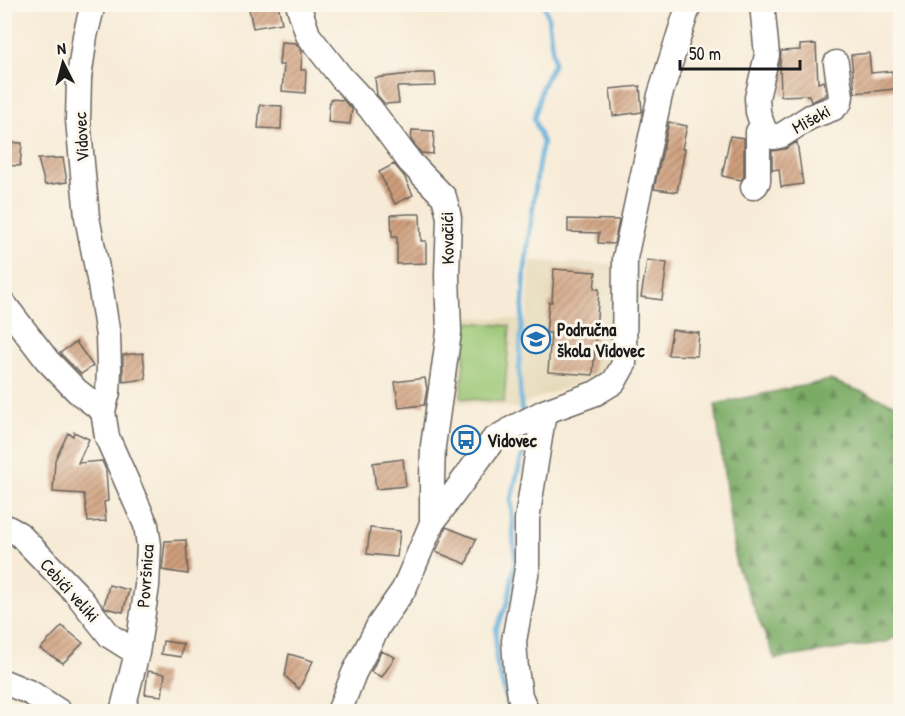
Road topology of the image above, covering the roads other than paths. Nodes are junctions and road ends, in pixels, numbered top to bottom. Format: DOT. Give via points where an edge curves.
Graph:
graph roads {
  1 [pos="93,4"];
  2 [pos="298,4"];
  3 [pos="690,4"];
  4 [pos="762,4"];
  5 [pos="836,63"];
  6 [pos="763,127"];
  7 [pos="753,188"];
  8 [pos="4,304"];
  9 [pos="103,411"];
  10 [pos="531,418"];
  11 [pos="432,523"];
  12 [pos="4,526"];
  13 [pos="137,653"];
  14 [pos="4,682"];
  15 [pos="60,711"];
  16 [pos="122,711"];
  17 [pos="339,711"];
  18 [pos="527,711"];
  1 -- 9 [label="street, Vidovec" via="79,78 78,120 87,217 108,336 108,393"];
  2 -- 11 [label="street, Kovačići" via="308,35 410,162 444,197 447,207 450,332 433,446"];
  3 -- 10 [label="street" via="660,95 625,258 624,364 614,382 596,393"];
  4 -- 6 [label="street, Mišeki" via="767,56 757,98"];
  5 -- 6 [label="street, Mišeki" via="842,96 834,108 810,117 782,135 768,135"];
  6 -- 7 [label="street" via="758,132 758,181"];
  8 -- 9 [label="street" via="47,360 76,391"];
  9 -- 13 [label="street, Površnica" via="107,437 146,525 149,545"];
  10 -- 11 [label="street" via="493,440"];
  10 -- 18 [label="street" via="527,569 514,641 519,696"];
  11 -- 17 [label="street" via="404,590 379,625"];
  12 -- 13 [label="street, Cebići veliki" via="19,534 76,593 110,636"];
  13 -- 16 [label="street, Površnica"];
  14 -- 15 [label="street"];
}
